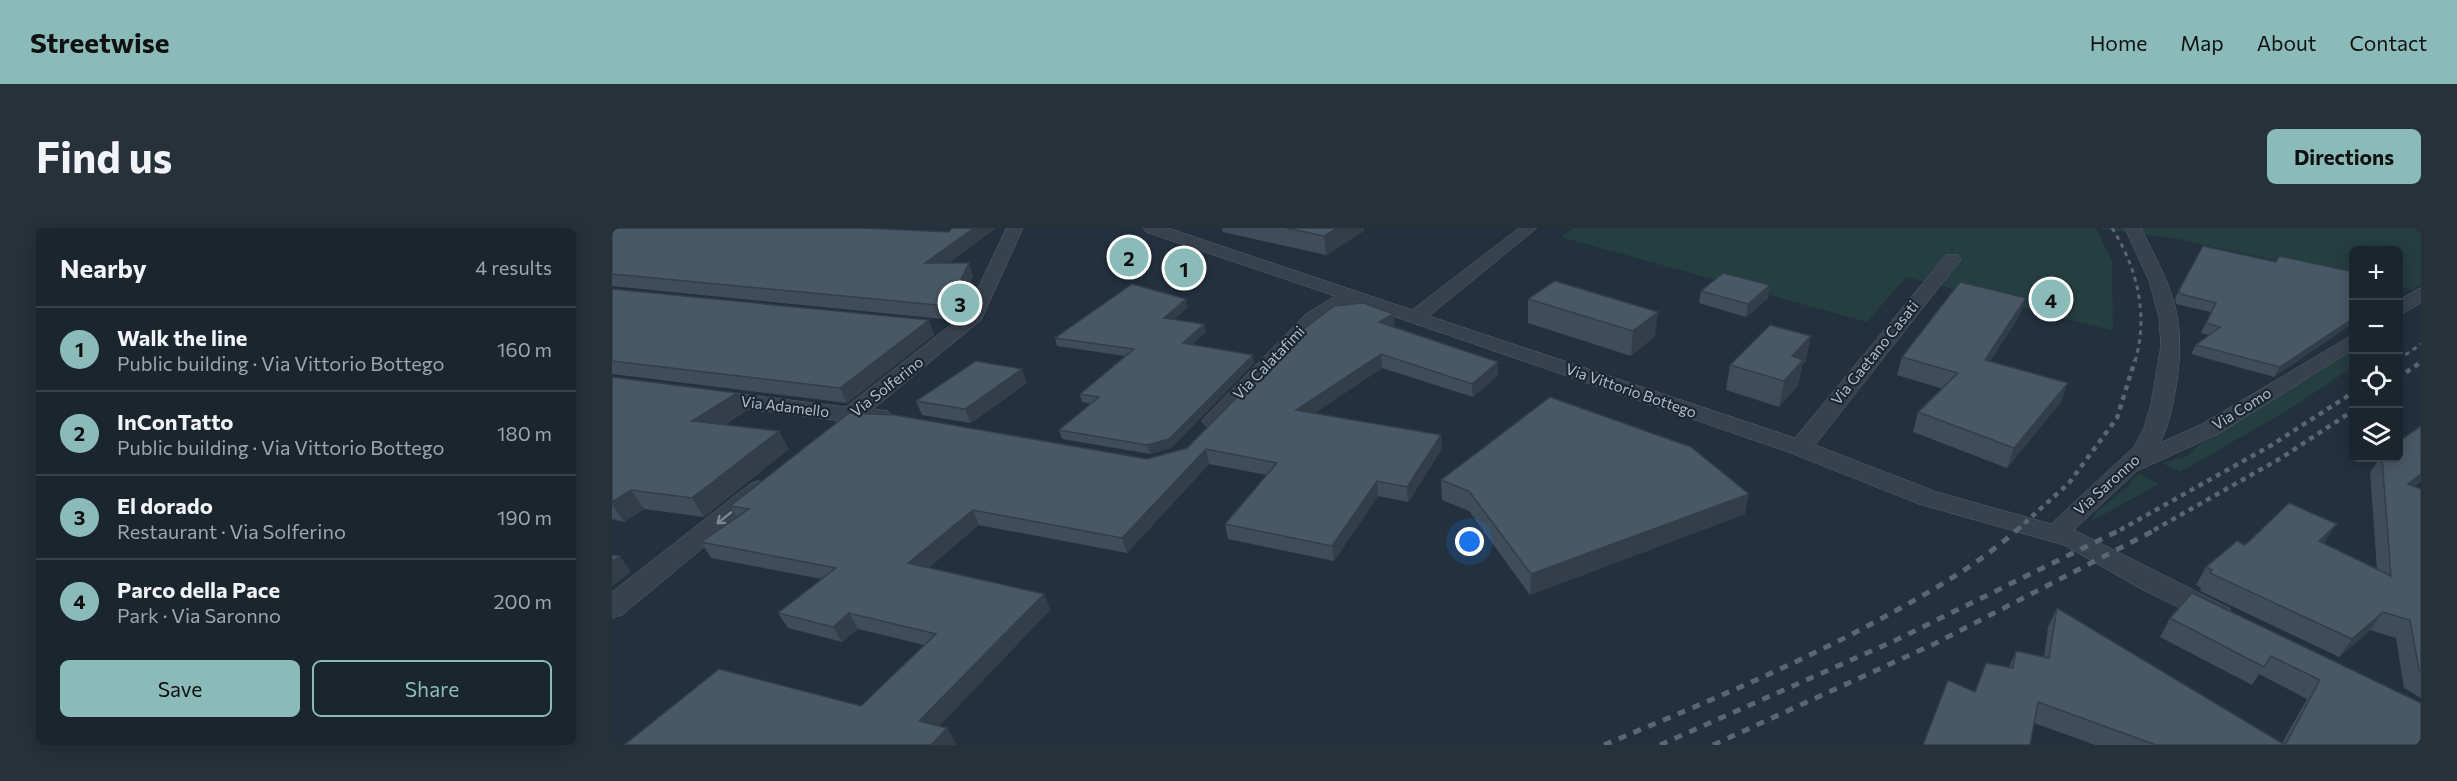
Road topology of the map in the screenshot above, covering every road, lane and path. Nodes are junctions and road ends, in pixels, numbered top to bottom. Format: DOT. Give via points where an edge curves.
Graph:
graph roads {
  1 [pos="1015,228"];
  2 [pos="1152,228"];
  3 [pos="1529,228"];
  4 [pos="2133,228"];
  5 [pos="1952,259"];
  6 [pos="2421,294"];
  7 [pos="1350,295"];
  8 [pos="2403,307"];
  9 [pos="1415,317"];
  10 [pos="936,327"];
  11 [pos="960,329"];
  12 [pos="2349,343"];
  13 [pos="692,395"];
  14 [pos="851,415"];
  15 [pos="901,420"];
  16 [pos="823,437"];
  17 [pos="1197,438"];
  18 [pos="1800,448"];
  19 [pos="2126,469"];
  20 [pos="777,474"];
  21 [pos="2058,534"];
  22 [pos="612,608"];
  23 [pos="2239,625"];
  1 -- 11 [label="street, Via Solferino" via="974,316"];
  2 -- 7 [label="street, Via Vittorio Bottego"];
  3 -- 9 [label="street"];
  4 -- 19 [label="street, Via Saronno" via="2164,297 2171,346 2156,428 2144,451"];
  5 -- 18 [label="street, Via Gaetano Casati"];
  6 -- 8 [label="street"];
  7 -- 9 [label="street, Via Vittorio Bottego"];
  7 -- 17 [label="street, Via Calatafimi" via="1313,318"];
  9 -- 18 [label="street, Via Vittorio Bottego"];
  10 -- 11 [label="street"];
  11 -- 14 [label="street, Via Solferino"];
  12 -- 19 [label="street, Via Como" via="2210,429"];
  13 -- 14 [label="street, Via Adamello"];
  14 -- 15 [label="street, Via Adamello"];
  14 -- 16 [label="street, Via Solferino"];
  18 -- 21 [label="street, Via Vittorio Bottego" via="1928,498"];
  19 -- 21 [label="street, Via Saronno"];
  20 -- 22 [label="street, one-way"];
  21 -- 23 [label="street, Via Vittorio Bottego"];
}
